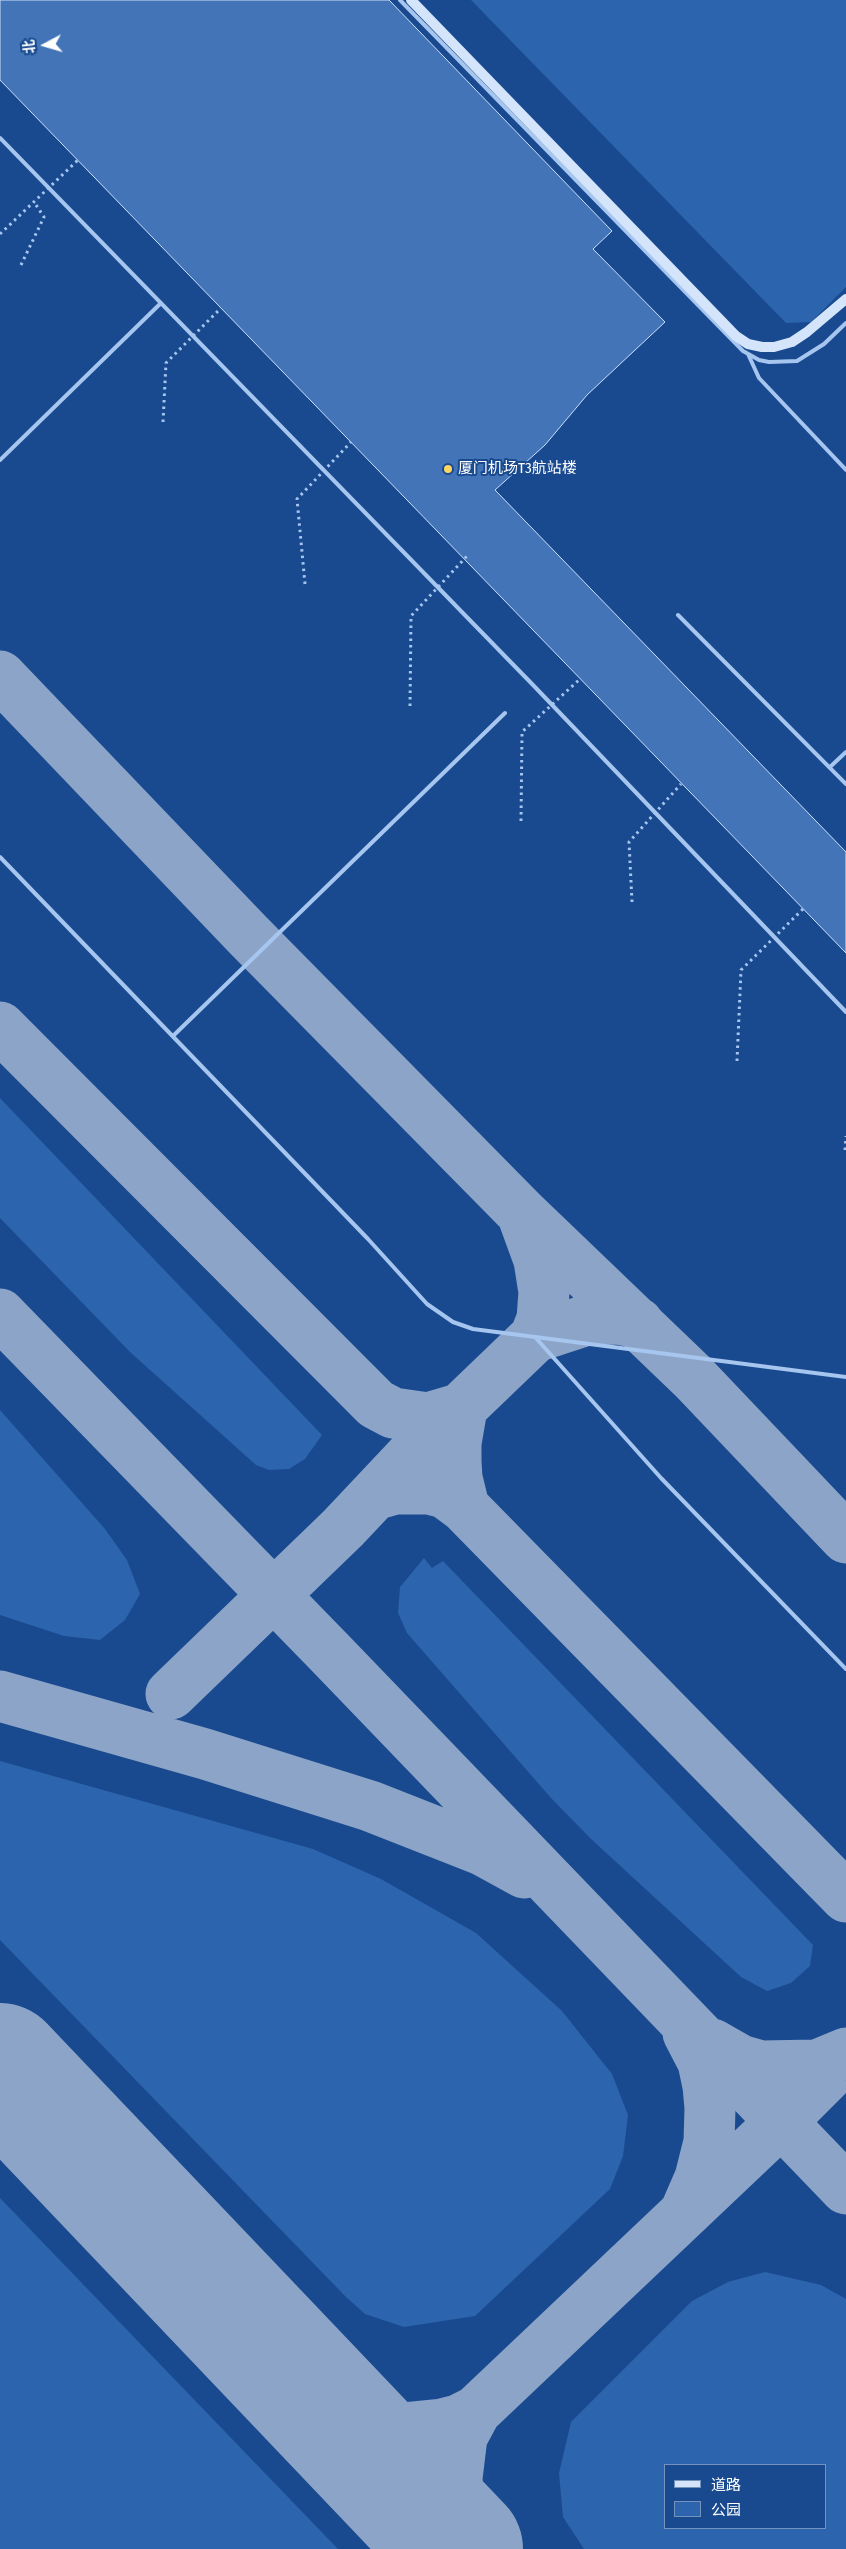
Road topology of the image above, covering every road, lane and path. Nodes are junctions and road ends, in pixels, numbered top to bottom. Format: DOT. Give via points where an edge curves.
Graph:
graph roads {
  1 [pos="400,0"];
  2 [pos="411,0"];
  3 [pos="0,138"];
  4 [pos="78,160"];
  5 [pos="34,202"];
  6 [pos="0,234"];
  7 [pos="21,265"];
  8 [pos="846,299"];
  9 [pos="161,304"];
  10 [pos="222,308"];
  11 [pos="846,323"];
  12 [pos="748,354"];
  13 [pos="163,422"];
  14 [pos="351,442"];
  15 [pos="0,460"];
  16 [pos="846,470"];
  17 [pos="467,556"];
  18 [pos="305,584"];
  19 [pos="678,615"];
  20 [pos="580,679"];
  21 [pos="410,706"];
  22 [pos="505,713"];
  23 [pos="846,752"];
  24 [pos="830,767"];
  25 [pos="681,784"];
  26 [pos="846,784"];
  27 [pos="521,821"];
  28 [pos="0,857"];
  29 [pos="632,902"];
  30 [pos="804,910"];
  31 [pos="846,1012"];
  32 [pos="173,1036"];
  33 [pos="737,1061"];
  34 [pos="846,1136"];
  35 [pos="846,1150"];
  36 [pos="535,1337"];
  37 [pos="846,1377"];
  38 [pos="846,1669"];
  1 -- 12 [label="lane" via="728,339"];
  2 -- 8 [label="main road" via="736,336 748,344 762,347 792,342"];
  3 -- 9 [label="lane"];
  4 -- 5 [label="path, bridge"];
  5 -- 6 [label="path, bridge"];
  5 -- 7 [label="path" via="44,217"];
  9 -- 15 [label="lane"];
  9 -- 31 [label="lane" via="528,679"];
  10 -- 13 [label="path, bridge" via="166,363"];
  11 -- 12 [label="lane" via="824,344 797,361 769,362"];
  12 -- 16 [label="lane" via="759,378"];
  14 -- 18 [label="path, bridge" via="298,499"];
  17 -- 21 [label="path, bridge" via="411,616"];
  19 -- 24 [label="lane"];
  20 -- 27 [label="path, bridge" via="522,732"];
  22 -- 32 [label="lane"];
  23 -- 24 [label="lane"];
  24 -- 26 [label="lane"];
  25 -- 29 [label="path, bridge" via="630,842"];
  28 -- 32 [label="lane"];
  30 -- 33 [label="path, bridge" via="741,970"];
  32 -- 36 [label="lane" via="427,1304 453,1322 473,1329"];
  34 -- 35 [label="path"];
  36 -- 37 [label="lane"];
  36 -- 38 [label="lane" via="654,1471"];
}
